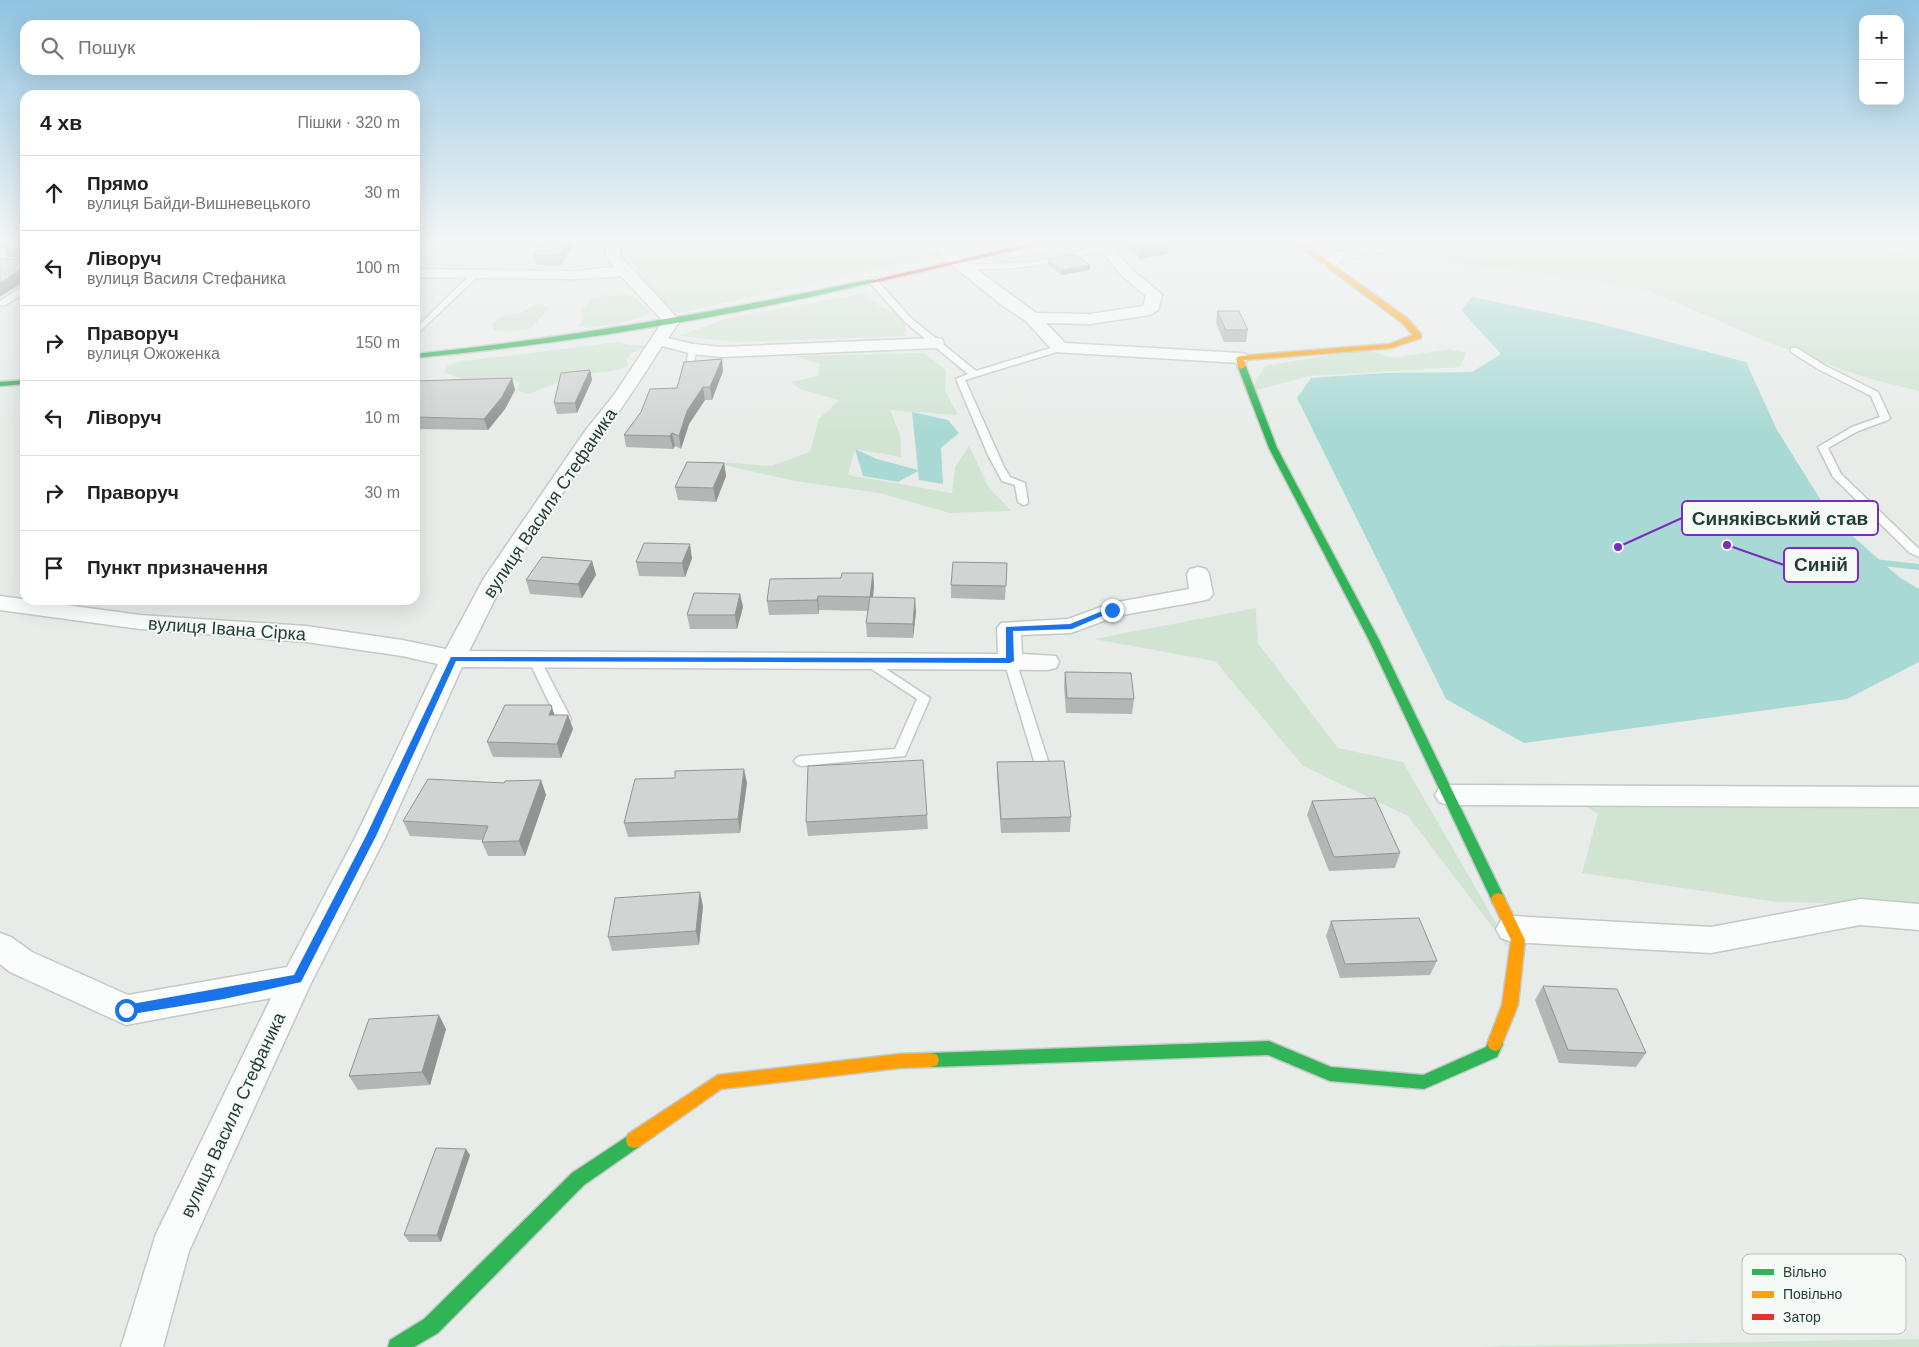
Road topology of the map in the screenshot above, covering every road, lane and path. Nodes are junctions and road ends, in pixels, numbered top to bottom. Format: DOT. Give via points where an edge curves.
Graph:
graph roads {
  1 [pos="445,305"];
  2 [pos="648,305"];
  3 [pos="758,305"];
  4 [pos="894,305"];
  5 [pos="1013,305"];
  6 [pos="1151,305"];
  7 [pos="1383,305"];
  8 [pos="1032,318"];
  9 [pos="420,329"];
  10 [pos="665,331"];
  11 [pos="936,343"];
  12 [pos="1060,348"];
  13 [pos="693,349"];
  14 [pos="1794,350"];
  15 [pos="420,356"];
  16 [pos="1240,358"];
  17 [pos="688,370"];
  18 [pos="974,374"];
  19 [pos="20,382"];
  20 [pos="0,384"];
  21 [pos="1023,502"];
  22 [pos="1919,554"];
  23 [pos="1198,574"];
  24 [pos="0,603"];
  25 [pos="453,659"];
  26 [pos="534,659"];
  27 [pos="868,661"];
  28 [pos="1010,661"];
  29 [pos="1046,662"];
  30 [pos="564,719"];
  31 [pos="801,761"];
  32 [pos="1042,764"];
  33 [pos="1449,795"];
  34 [pos="1919,797"];
  35 [pos="1919,916"];
  36 [pos="1512,929"];
  37 [pos="0,946"];
  38 [pos="297,979"];
  39 [pos="142,1347"];
  40 [pos="397,1347"];
  1 -- 9 [label="lane"];
  2 -- 10 [label="street"];
  3 -- 10 [label="street" via="711,315"];
  4 -- 11 [label="lane"];
  5 -- 8 [label="street"];
  6 -- 8 [label="street" via="1150,310 1090,319"];
  7 -- 16 [label="street" via="1404,320 1418,336 1391,346"];
  8 -- 12 [label="street"];
  10 -- 13 [label="street"];
  10 -- 15 [label="street"];
  10 -- 25 [label="street, вулиця Василя Стефаника" via="495,578"];
  11 -- 13 [label="street" via="721,352"];
  11 -- 18 [label="lane"];
  12 -- 16 [label="street"];
  12 -- 18 [label="lane"];
  13 -- 17 [label="lane"];
  14 -- 22 [label="lane" via="1821,368 1876,394 1885,418 1823,447 1837,475"];
  16 -- 33 [label="street" via="1243,375 1273,448 1374,640"];
  18 -- 21 [label="lane" via="960,379 995,462 1006,479 1020,483"];
  19 -- 20 [label="street"];
  23 -- 28 [label="street" via="1201,594 1112,610 1072,626 1009,628"];
  24 -- 25 [label="street, вулиця Івана Сірка" via="140,622 306,634"];
  25 -- 26 [label="street, вулиця Івана Сірка"];
  25 -- 38 [label="street, вулиця Василя Стефаника" via="371,836"];
  26 -- 27 [label="street, вулиця Івана Сірка"];
  26 -- 30 [label="lane"];
  27 -- 28 [label="street, вулиця Івана Сірка"];
  27 -- 31 [label="lane" via="924,698 900,753"];
  28 -- 29 [label="street, вулиця Івана Сірка"];
  28 -- 32 [label="lane"];
  33 -- 34 [label="street"];
  33 -- 36 [label="street"];
  35 -- 36 [label="street" via="1860,912 1712,940"];
  36 -- 40 [label="street" via="1518,940 1510,1005 1492,1052 1424,1082 1330,1074 1269,1048 900,1061 718,1082 578,1179 431,1326"];
  37 -- 38 [label="street" via="21,962 126,1010"];
  38 -- 39 [label="street, вулиця Василя Стефаника" via="170,1248"];
}
